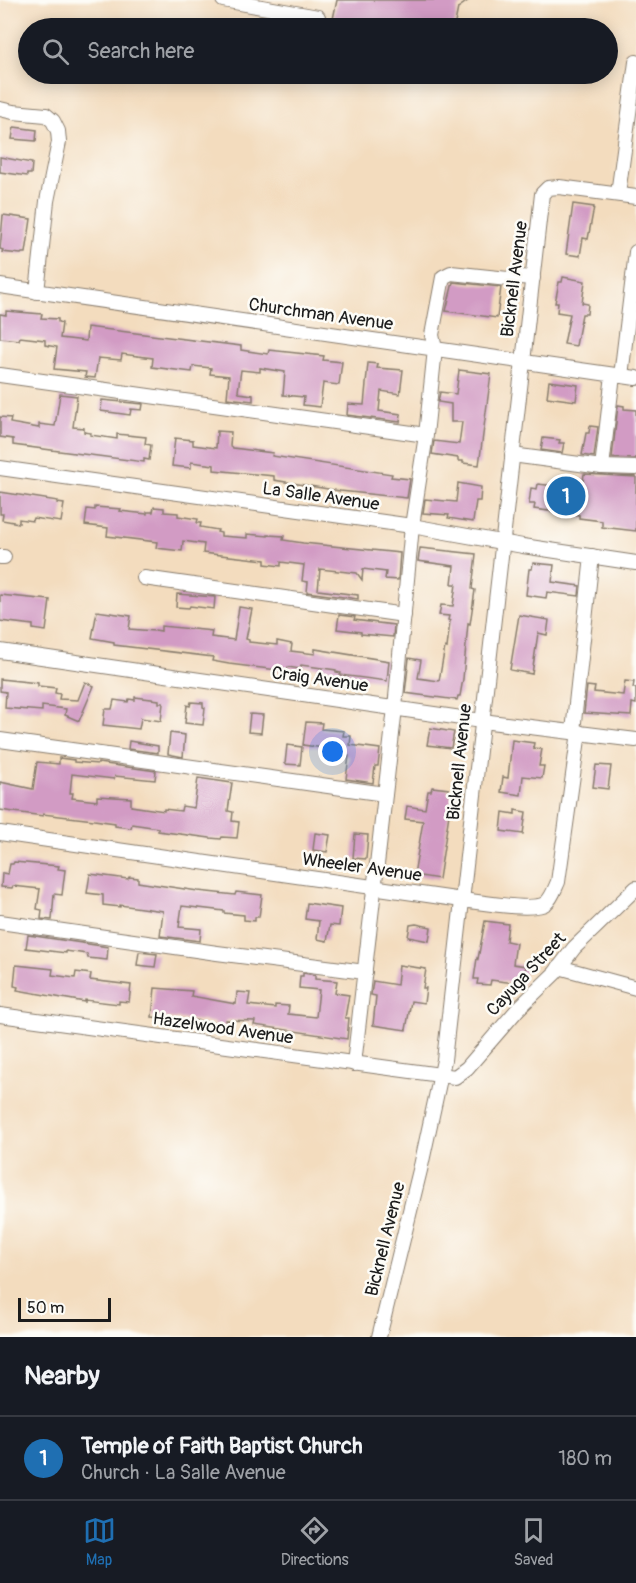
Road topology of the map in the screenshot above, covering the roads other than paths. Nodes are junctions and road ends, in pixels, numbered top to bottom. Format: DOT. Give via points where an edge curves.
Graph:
graph roads {
  1 [pos="223,0"];
  2 [pos="318,17"];
  3 [pos="636,62"];
  4 [pos="0,109"];
  5 [pos="618,194"];
  6 [pos="636,197"];
  7 [pos="636,252"];
  8 [pos="532,278"];
  9 [pos="0,286"];
  10 [pos="37,292"];
  11 [pos="435,349"];
  12 [pos="523,361"];
  13 [pos="0,375"];
  14 [pos="617,376"];
  15 [pos="636,378"];
  16 [pos="426,435"];
  17 [pos="512,455"];
  18 [pos="602,467"];
  19 [pos="0,468"];
  20 [pos="636,468"];
  21 [pos="412,526"];
  22 [pos="504,541"];
  23 [pos="592,556"];
  24 [pos="636,563"];
  25 [pos="144,578"];
  26 [pos="404,615"];
  27 [pos="0,651"];
  28 [pos="395,708"];
  29 [pos="482,721"];
  30 [pos="576,732"];
  31 [pos="0,740"];
  32 [pos="636,740"];
  33 [pos="385,794"];
  34 [pos="0,833"];
  35 [pos="374,887"];
  36 [pos="636,888"];
  37 [pos="462,900"];
  38 [pos="0,922"];
  39 [pos="559,968"];
  40 [pos="365,972"];
  41 [pos="636,988"];
  42 [pos="0,1015"];
  43 [pos="354,1064"];
  44 [pos="442,1076"];
  45 [pos="379,1337"];
  1 -- 2 [label="street"];
  3 -- 5 [label="street"];
  4 -- 10 [label="street" via="46,115 58,131"];
  5 -- 6 [label="street"];
  5 -- 8 [label="street, Bicknell Avenue" via="549,188 542,195"];
  7 -- 14 [label="street"];
  8 -- 11 [label="street" via="445,275 432,335"];
  8 -- 12 [label="street, Bicknell Avenue"];
  9 -- 10 [label="street, Churchman Avenue"];
  10 -- 11 [label="street, Churchman Avenue"];
  11 -- 12 [label="street, Churchman Avenue"];
  11 -- 16 [label="street"];
  12 -- 14 [label="street, Churchman Avenue"];
  12 -- 17 [label="street, Bicknell Avenue"];
  13 -- 16 [label="street"];
  14 -- 15 [label="street, Churchman Avenue"];
  14 -- 18 [label="street"];
  16 -- 21 [label="street"];
  17 -- 18 [label="street"];
  17 -- 22 [label="street, Bicknell Avenue"];
  18 -- 20 [label="street"];
  19 -- 21 [label="street, La Salle Avenue"];
  21 -- 22 [label="street, La Salle Avenue"];
  21 -- 26 [label="street"];
  22 -- 23 [label="street, La Salle Avenue"];
  22 -- 29 [label="street, Bicknell Avenue"];
  23 -- 24 [label="street, La Salle Avenue"];
  23 -- 30 [label="street, Wheeler Avenue"];
  25 -- 26 [label="street"];
  26 -- 28 [label="street"];
  27 -- 28 [label="street, Craig Avenue"];
  28 -- 29 [label="street, Craig Avenue"];
  28 -- 33 [label="street"];
  29 -- 30 [label="street, Craig Avenue"];
  29 -- 37 [label="street, Bicknell Avenue"];
  30 -- 32 [label="street, Craig Avenue"];
  30 -- 37 [label="street, Wheeler Avenue" via="558,882 551,897 539,906 516,907"];
  31 -- 33 [label="street"];
  33 -- 35 [label="street"];
  34 -- 35 [label="street, Wheeler Avenue"];
  35 -- 37 [label="street, Wheeler Avenue"];
  35 -- 40 [label="street"];
  36 -- 39 [label="street, Cayuga Street" via="574,948"];
  37 -- 44 [label="street, Bicknell Avenue"];
  38 -- 40 [label="street"];
  39 -- 41 [label="street"];
  39 -- 44 [label="street, Cayuga Street" via="501,1026 467,1068 455,1077"];
  40 -- 43 [label="street"];
  42 -- 43 [label="street, Hazelwood Avenue"];
  43 -- 44 [label="street, Hazelwood Avenue"];
  44 -- 45 [label="street, Bicknell Avenue"];
}
